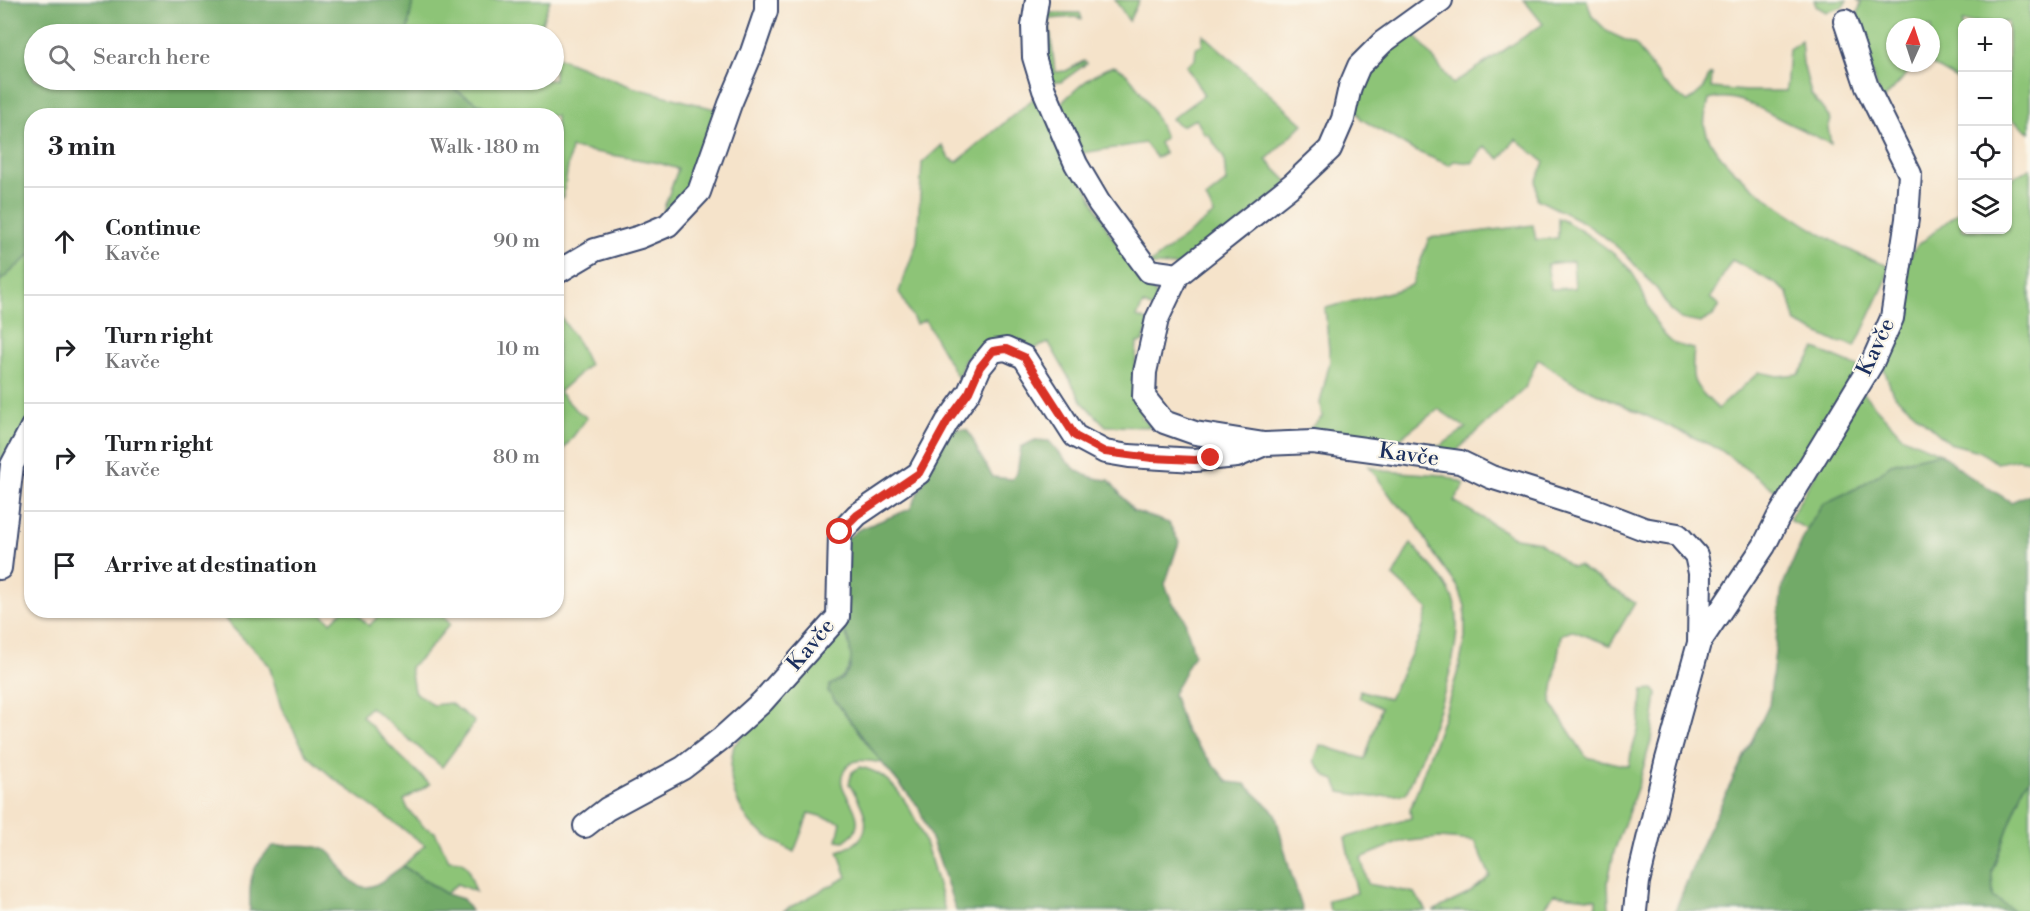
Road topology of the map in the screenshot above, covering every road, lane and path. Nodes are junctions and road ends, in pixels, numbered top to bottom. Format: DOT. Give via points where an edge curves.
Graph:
graph roads {
  1 [pos="766,0"];
  2 [pos="1037,0"];
  3 [pos="1441,0"];
  4 [pos="1845,21"];
  5 [pos="564,268"];
  6 [pos="1178,275"];
  7 [pos="24,442"];
  8 [pos="1265,444"];
  9 [pos="0,568"];
  10 [pos="1699,643"];
  11 [pos="585,826"];
  12 [pos="1635,911"];
  1 -- 5 [label="street" via="752,52 699,192 668,225 595,250"];
  2 -- 6 [label="street" via="1034,57 1076,164 1149,271"];
  3 -- 6 [label="street" via="1383,42 1359,66 1330,149 1293,184"];
  4 -- 10 [label="street, Kavče" via="1867,87 1910,174 1892,318 1872,363 1764,546"];
  6 -- 8 [label="street, Kavče" via="1157,319 1145,372 1144,398 1164,422 1195,433"];
  7 -- 9 [label="street" via="12,465"];
  8 -- 10 [label="street, Kavče" via="1313,442 1460,462 1491,477 1644,530 1678,535 1696,555 1700,573"];
  8 -- 11 [label="street, Kavče" via="1237,456 1195,460 1105,452 1075,436 1024,357 1006,349 993,351 919,473 857,515 840,532 837,617 762,702 722,738 684,768 607,809"];
  10 -- 12 [label="street, Kavče" via="1663,774"];
}
